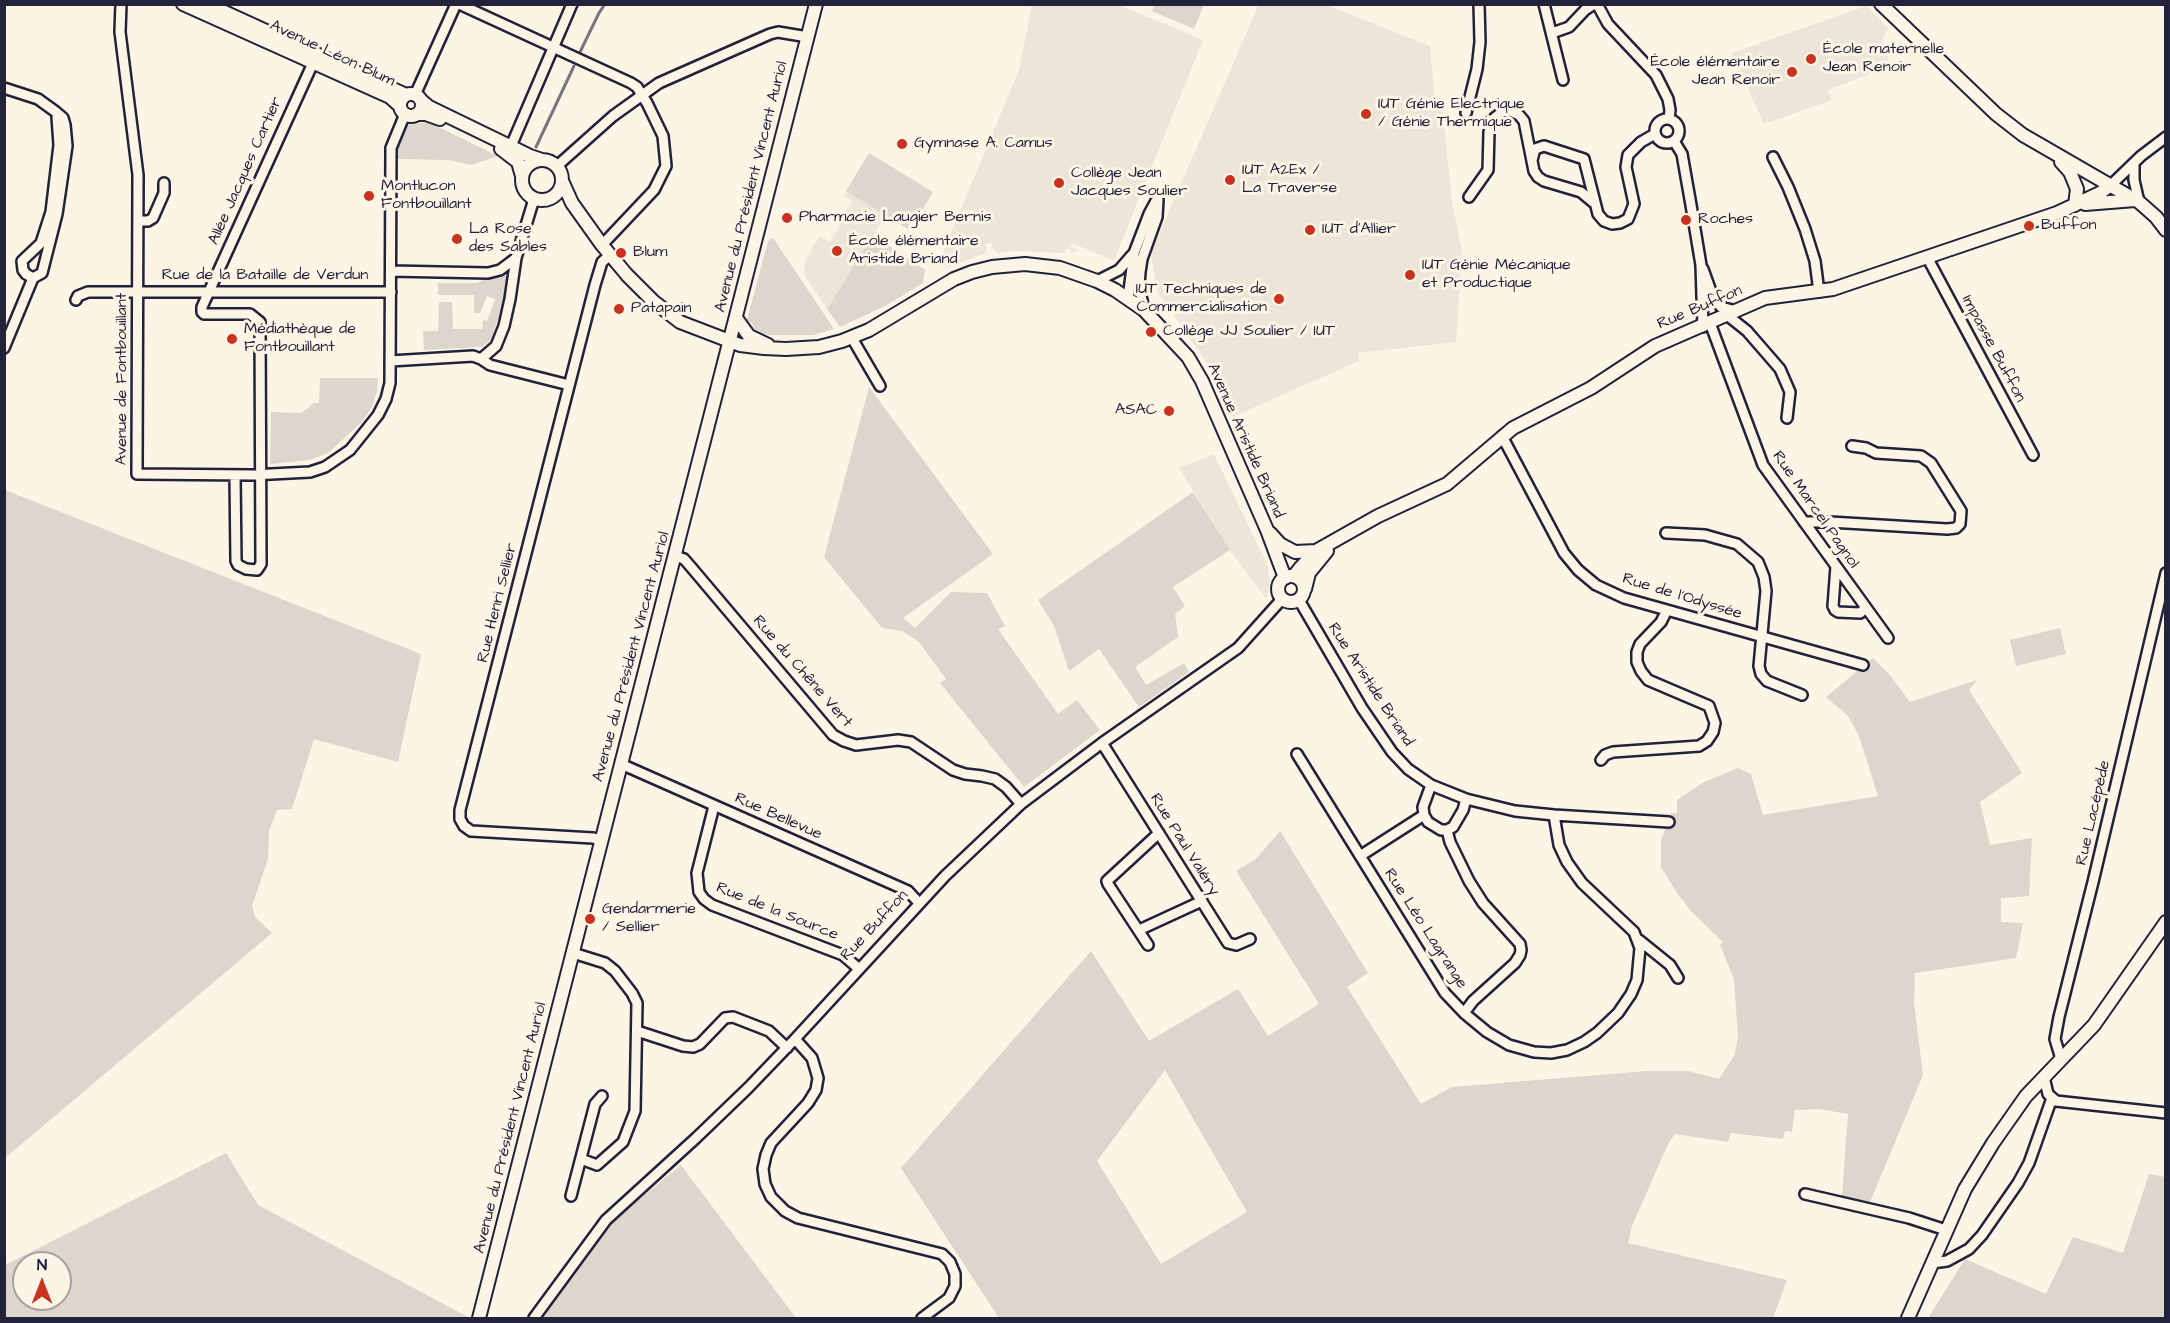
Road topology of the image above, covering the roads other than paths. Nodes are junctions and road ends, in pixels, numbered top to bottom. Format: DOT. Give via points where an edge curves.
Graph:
graph roads {
  1 [pos="121,4"];
  2 [pos="183,4"];
  3 [pos="207,4"];
  4 [pos="458,4"];
  5 [pos="572,4"];
  6 [pos="816,4"];
  7 [pos="1479,4"];
  8 [pos="1544,4"];
  9 [pos="1595,4"];
  10 [pos="1881,4"];
  11 [pos="1552,33"];
  12 [pos="808,37"];
  13 [pos="553,46"];
  14 [pos="313,63"];
  15 [pos="1563,80"];
  16 [pos="4,88"];
  17 [pos="642,96"];
  18 [pos="411,104"];
  19 [pos="56,112"];
  20 [pos="1466,113"];
  21 [pos="1669,119"];
  22 [pos="1655,134"];
  23 [pos="1528,135"];
  24 [pos="2166,137"];
  25 [pos="1674,141"];
  26 [pos="511,146"];
  27 [pos="1544,146"];
  28 [pos="2054,154"];
  29 [pos="1773,157"];
  30 [pos="542,160"];
  31 [pos="1532,160"];
  32 [pos="2134,163"];
  33 [pos="557,166"];
  34 [pos="522,176"];
  35 [pos="164,183"];
  36 [pos="563,183"];
  37 [pos="2111,185"];
  38 [pos="1469,197"];
  39 [pos="552,198"];
  40 [pos="534,199"];
  41 [pos="2137,201"];
  42 [pos="572,202"];
  43 [pos="1594,204"];
  44 [pos="2075,205"];
  45 [pos="139,221"];
  46 [pos="2166,230"];
  47 [pos="606,250"];
  48 [pos="1134,254"];
  49 [pos="1927,257"];
  50 [pos="516,258"];
  51 [pos="1701,265"];
  52 [pos="391,271"];
  53 [pos="33,278"];
  54 [pos="1097,281"];
  55 [pos="138,292"];
  56 [pos="208,292"];
  57 [pos="391,292"];
  58 [pos="1819,292"];
  59 [pos="1128,298"];
  60 [pos="76,300"];
  61 [pos="1144,310"];
  62 [pos="1732,313"];
  63 [pos="736,318"];
  64 [pos="1706,325"];
  65 [pos="852,338"];
  66 [pos="730,341"];
  67 [pos="4,348"];
  68 [pos="786,349"];
  69 [pos="481,358"];
  70 [pos="390,361"];
  71 [pos="569,385"];
  72 [pos="880,386"];
  73 [pos="1787,418"];
  74 [pos="1502,436"];
  75 [pos="1852,446"];
  76 [pos="2033,455"];
  77 [pos="235,475"];
  78 [pos="260,475"];
  79 [pos="1804,522"];
  80 [pos="1267,530"];
  81 [pos="1666,533"];
  82 [pos="1338,539"];
  83 [pos="1316,551"];
  84 [pos="675,556"];
  85 [pos="1836,566"];
  86 [pos="2166,573"];
  87 [pos="1289,577"];
  88 [pos="1302,595"];
  89 [pos="1282,599"];
  90 [pos="1866,608"];
  91 [pos="1667,610"];
  92 [pos="1762,637"];
  93 [pos="1888,638"];
  94 [pos="1863,665"];
  95 [pos="1802,695"];
  96 [pos="1102,743"];
  97 [pos="1297,754"];
  98 [pos="1601,760"];
  99 [pos="621,764"];
  100 [pos="1431,785"];
  101 [pos="1466,800"];
  102 [pos="1021,804"];
  103 [pos="714,806"];
  104 [pos="1424,815"];
  105 [pos="1554,815"];
  106 [pos="1669,822"];
  107 [pos="1447,830"];
  108 [pos="1159,833"];
  109 [pos="603,840"];
  110 [pos="1360,856"];
  111 [pos="1202,901"];
  112 [pos="919,903"];
  113 [pos="2166,922"];
  114 [pos="1139,930"];
  115 [pos="1250,939"];
  116 [pos="1639,940"];
  117 [pos="1148,945"];
  118 [pos="573,954"];
  119 [pos="858,968"];
  120 [pos="1678,978"];
  121 [pos="1464,1013"];
  122 [pos="637,1031"];
  123 [pos="795,1039"];
  124 [pos="787,1048"];
  125 [pos="2061,1059"];
  126 [pos="2044,1077"];
  127 [pos="602,1096"];
  128 [pos="2052,1098"];
  129 [pos="2166,1113"];
  130 [pos="581,1159"];
  131 [pos="1805,1194"];
  132 [pos="571,1196"];
  133 [pos="1946,1230"];
  134 [pos="1932,1263"];
  135 [pos="479,1318"];
  136 [pos="534,1318"];
  137 [pos="922,1318"];
  138 [pos="1908,1318"];
  1 -- 45 [label="street, Avenue de Fontbouillant" via="120,32 138,175"];
  2 -- 14 [label="main road, Avenue Léon Blum"];
  3 -- 18 [label="main road, Avenue Léon Blum"];
  4 -- 13 [label="street"];
  4 -- 18 [label="street, Avenue de Fontbouillant"];
  5 -- 13 [label="street"];
  6 -- 12 [label="main road, Avenue du Président Vincent Auriol"];
  7 -- 20 [label="street" via="1477,69"];
  8 -- 11 [label="street"];
  9 -- 11 [label="street" via="1569,27"];
  9 -- 21 [label="street" via="1608,24 1656,75 1668,99"];
  10 -- 28 [label="main road" via="1996,114"];
  11 -- 15 [label="street"];
  12 -- 17 [label="street" via="770,34 659,82"];
  12 -- 63 [label="main road, Avenue du Président Vincent Auriol"];
  13 -- 17 [label="street" via="631,83"];
  13 -- 26 [label="street"];
  14 -- 18 [label="main road, Avenue Léon Blum"];
  14 -- 56 [label="street, Allée Jacques Cartier"];
  16 -- 19 [label="street" via="38,99"];
  17 -- 33 [label="street"];
  17 -- 47 [label="street, Rue Henri Sellier" via="663,136 666,166 654,190"];
  18 -- 26 [label="main road, Avenue Léon Blum" via="429,107"];
  18 -- 34 [label="main road, Avenue Léon Blum" via="503,149 518,162"];
  18 -- 52 [label="street, Avenue de Fontbouillant" via="391,148"];
  19 -- 53 [label="street" via="63,118 66,132 63,181 51,244 42,273"];
  19 -- 53 [label="street" via="59,145 51,212 41,243 22,261 23,270"];
  21 -- 22 [label="street" via="1658,123"];
  21 -- 25 [label="street" via="1678,127 1679,135"];
  22 -- 25 [label="street" via="1663,143"];
  22 -- 43 [label="street" via="1631,151 1626,161 1634,204 1628,219 1612,224 1598,214"];
  23 -- 27 [label="street"];
  23 -- 31 [label="street"];
  23 -- 38 [label="street" via="1519,115 1506,111 1495,117 1489,132 1488,170"];
  24 -- 32 [label="street"];
  25 -- 51 [label="street" via="1686,169"];
  26 -- 30 [label="main road, Avenue Léon Blum"];
  27 -- 31 [label="street" via="1535,149"];
  27 -- 43 [label="street" via="1584,159"];
  28 -- 37 [label="main road"];
  28 -- 44 [label="main road" via="2075,182"];
  29 -- 58 [label="street" via="1805,229"];
  30 -- 33 [label="main road, Avenue Léon Blum"];
  30 -- 34 [label="main road" via="529,164"];
  31 -- 43 [label="street" via="1538,177 1581,192"];
  32 -- 37 [label="street"];
  32 -- 41 [label="street"];
  33 -- 36 [label="main road"];
  34 -- 40 [label="main road, Avenue Léon Blum" via="524,190"];
  35 -- 45 [label="street" via="153,218"];
  36 -- 39 [label="main road"];
  36 -- 42 [label="main road"];
  37 -- 41 [label="main road"];
  37 -- 44 [label="main road, Rue Buffon"];
  39 -- 40 [label="main road"];
  39 -- 42 [label="main road"];
  40 -- 50 [label="street"];
  41 -- 44 [label="main road"];
  41 -- 46 [label="main road"];
  42 -- 47 [label="main road"];
  44 -- 49 [label="main road, Rue Buffon"];
  45 -- 55 [label="street, Avenue de Fontbouillant"];
  47 -- 66 [label="main road" via="653,301 680,322"];
  47 -- 71 [label="street, Rue Henri Sellier"];
  48 -- 54 [label="street" via="1119,270"];
  48 -- 59 [label="street"];
  48 -- 61 [label="street" via="1158,199 1157,217 1140,272"];
  49 -- 58 [label="main road, Rue Buffon"];
  49 -- 76 [label="street, Impasse Buffon"];
  50 -- 52 [label="street" via="500,270 488,273"];
  50 -- 69 [label="street" via="504,326 496,346"];
  51 -- 62 [label="street" via="1713,297"];
  51 -- 64 [label="street, Rue Marcel Pagnol"];
  52 -- 57 [label="street, Avenue de Fontbouillant"];
  53 -- 67 [label="street"];
  54 -- 59 [label="main road, Avenue Aristide Briand"];
  54 -- 65 [label="main road, Avenue Aristide Briand" via="1060,268 1025,264 992,267 954,279"];
  55 -- 56 [label="street, Rue de la Bataille de Verdun"];
  55 -- 60 [label="street, Rue de la Bataille de Verdun" via="88,292"];
  55 -- 77 [label="street, Avenue de Fontbouillant" via="137,474"];
  56 -- 57 [label="street, Rue de la Bataille de Verdun"];
  56 -- 78 [label="street" via="202,307 204,314 250,314 260,322"];
  57 -- 70 [label="street, Avenue de Fontbouillant"];
  58 -- 62 [label="main road, Rue Buffon" via="1765,298"];
  59 -- 61 [label="main road, Avenue Aristide Briand"];
  61 -- 80 [label="main road, Avenue Aristide Briand" via="1188,357 1202,381"];
  62 -- 64 [label="main road, Rue Buffon"];
  62 -- 73 [label="street" via="1780,369 1790,392"];
  63 -- 66 [label="main road, Avenue du Président Vincent Auriol"];
  63 -- 68 [label="main road" via="757,341"];
  64 -- 74 [label="main road, Rue Buffon" via="1655,346 1592,388"];
  64 -- 79 [label="street, Rue Marcel Pagnol" via="1762,465"];
  65 -- 68 [label="main road, Avenue Aristide Briand" via="819,347"];
  65 -- 72 [label="street"];
  66 -- 68 [label="main road, Avenue Aristide Briand"];
  66 -- 84 [label="main road, Avenue du Président Vincent Auriol"];
  69 -- 70 [label="street"];
  69 -- 71 [label="street" via="490,365"];
  70 -- 78 [label="street, Avenue de Fontbouillant" via="386,399 350,450 325,467"];
  71 -- 109 [label="street, Rue Henri Sellier" via="460,819 471,831"];
  74 -- 82 [label="main road, Rue Buffon" via="1447,484"];
  74 -- 91 [label="street, Rue de l'Odyssée" via="1564,553 1578,570 1596,585 1624,598"];
  75 -- 79 [label="street" via="1876,453 1921,456 1931,463 1961,511 1960,524 1947,529"];
  77 -- 78 [label="street, Avenue de Fontbouillant"];
  77 -- 78 [label="street" via="236,561 253,570 261,564"];
  79 -- 85 [label="street, Rue Marcel Pagnol"];
  80 -- 83 [label="main road" via="1295,552"];
  80 -- 87 [label="main road, Avenue Aristide Briand"];
  81 -- 92 [label="street" via="1705,535 1737,544 1758,562 1766,591"];
  82 -- 83 [label="main road, Rue Buffon"];
  82 -- 88 [label="main road, Rue Buffon" via="1309,573"];
  83 -- 87 [label="main road, Rue Buffon"];
  84 -- 99 [label="main road, Avenue du Président Vincent Auriol"];
  84 -- 102 [label="street, Rue du Chêne Vert" via="684,559 833,735 856,745 911,742 953,770 995,779"];
  85 -- 90 [label="street, Rue Marcel Pagnol"];
  85 -- 90 [label="street" via="1835,610 1860,613"];
  86 -- 125 [label="street, Rue Lacépède" via="2059,1017 2055,1039"];
  87 -- 88 [label="main road" via="1302,581"];
  87 -- 89 [label="main road" via="1278,588"];
  88 -- 89 [label="main road" via="1288,603"];
  88 -- 100 [label="street, Rue Aristide Briand" via="1362,708 1392,752"];
  89 -- 96 [label="street, Rue Buffon" via="1238,648"];
  90 -- 93 [label="street, Rue Marcel Pagnol"];
  91 -- 92 [label="street, Rue de l'Odyssée"];
  91 -- 98 [label="street" via="1640,644 1637,662 1648,680 1709,706 1715,723 1713,732 1699,746 1613,752"];
  92 -- 94 [label="street, Rue de l'Odyssée"];
  92 -- 95 [label="street" via="1761,674 1767,681"];
  96 -- 102 [label="street, Rue Buffon"];
  96 -- 108 [label="street, Rue Paul Valéry"];
  97 -- 110 [label="street, Rue Léo Lagrange"];
  99 -- 103 [label="street, Rue Bellevue"];
  99 -- 109 [label="main road, Avenue du Président Vincent Auriol"];
  100 -- 101 [label="street, Rue Aristide Briand"];
  100 -- 104 [label="street"];
  101 -- 105 [label="street, Rue Aristide Briand"];
  101 -- 107 [label="street" via="1453,827"];
  102 -- 112 [label="street, Rue Buffon"];
  103 -- 112 [label="street, Rue Bellevue" via="908,891"];
  103 -- 119 [label="street, Rue de la Source" via="697,873 699,892 704,899 843,955"];
  104 -- 107 [label="street" via="1428,822"];
  104 -- 110 [label="street"];
  105 -- 106 [label="street, Rue Aristide Briand"];
  105 -- 116 [label="street" via="1567,862 1582,883 1625,921"];
  107 -- 121 [label="street" via="1469,881 1521,950 1515,963"];
  108 -- 111 [label="street, Rue Paul Valéry"];
  108 -- 114 [label="street" via="1107,881"];
  109 -- 118 [label="main road, Avenue du Président Vincent Auriol"];
  110 -- 121 [label="street, Rue Léo Lagrange" via="1445,993"];
  111 -- 114 [label="street"];
  111 -- 115 [label="street, Rue Paul Valéry" via="1228,943 1236,945"];
  112 -- 119 [label="street, Rue Buffon"];
  113 -- 125 [label="main road" via="2094,1024"];
  114 -- 117 [label="street"];
  116 -- 120 [label="street" via="1670,965"];
  116 -- 121 [label="street, Rue Léo Lagrange" via="1640,964 1631,994 1597,1033 1567,1050 1534,1052 1509,1045"];
  118 -- 122 [label="street" via="605,963 615,971 636,1003"];
  118 -- 135 [label="main road, Avenue du Président Vincent Auriol"];
  119 -- 123 [label="street, Rue Buffon"];
  122 -- 124 [label="street" via="693,1047 725,1018 733,1017 770,1031"];
  122 -- 130 [label="street" via="637,1097 628,1131 623,1142 597,1165"];
  123 -- 124 [label="street, Rue Buffon"];
  123 -- 137 [label="street" via="812,1058 818,1078 816,1090 771,1143 763,1169 765,1184 771,1197 798,1218 942,1254 955,1274 955,1286 949,1298"];
  124 -- 136 [label="street, Rue Buffon" via="606,1220"];
  125 -- 126 [label="main road"];
  126 -- 128 [label="street"];
  126 -- 133 [label="main road" via="1993,1143"];
  127 -- 130 [label="street" via="595,1104"];
  128 -- 129 [label="street"];
  128 -- 134 [label="street" via="2029,1162 1982,1235 1969,1249 1947,1261"];
  130 -- 132 [label="street"];
  131 -- 133 [label="street"];
  133 -- 134 [label="main road"];
  134 -- 138 [label="main road"];
}
